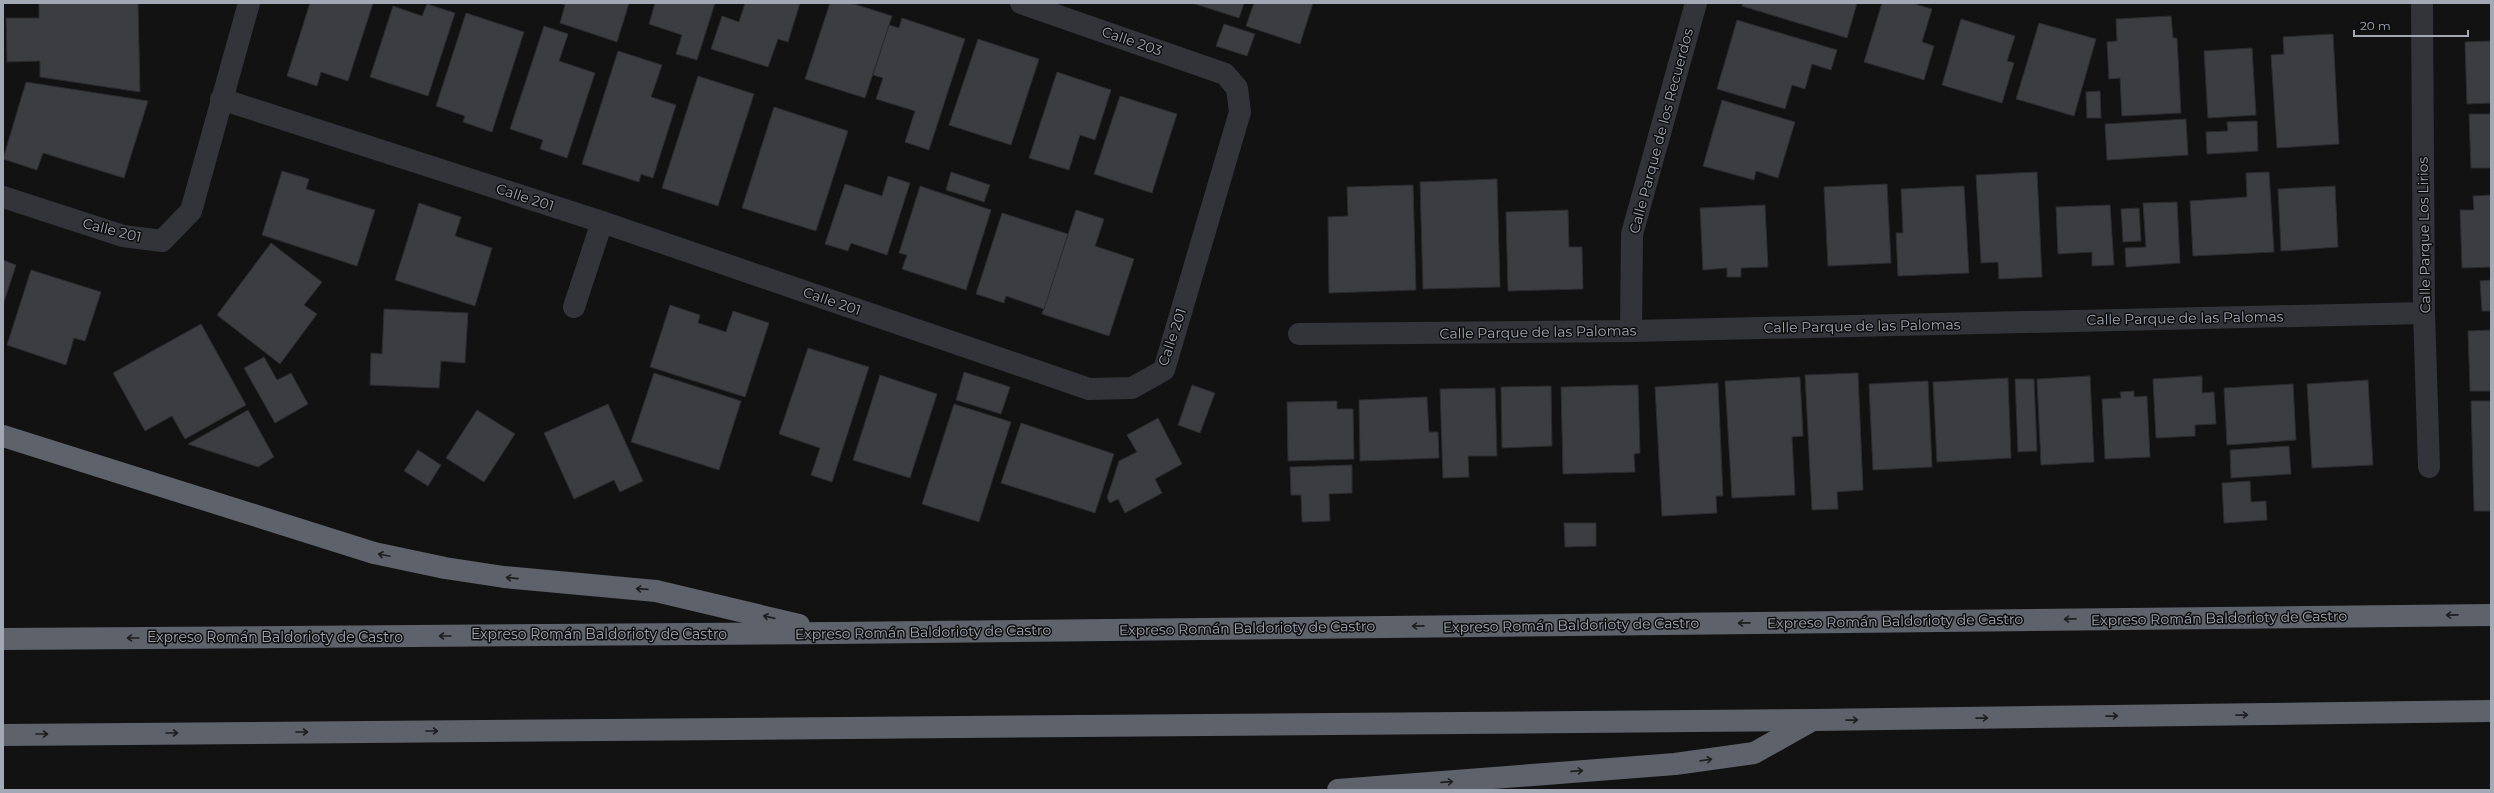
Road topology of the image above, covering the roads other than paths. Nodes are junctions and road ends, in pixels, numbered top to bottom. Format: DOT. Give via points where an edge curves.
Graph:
graph roads {
  1 [pos="249,3"];
  2 [pos="1021,3"];
  3 [pos="1696,3"];
  4 [pos="2422,3"];
  5 [pos="1237,88"];
  6 [pos="221,99"];
  7 [pos="3,197"];
  8 [pos="602,222"];
  9 [pos="574,307"];
  10 [pos="2424,313"];
  11 [pos="1631,331"];
  12 [pos="1299,334"];
  13 [pos="3,436"];
  14 [pos="2429,467"];
  15 [pos="2491,614"];
  16 [pos="834,633"];
  17 [pos="3,639"];
  18 [pos="2491,711"];
  19 [pos="1812,720"];
  20 [pos="3,735"];
  21 [pos="1338,790"];
  1 -- 6 [label="street, Calle 201"];
  2 -- 5 [label="street, Calle 203" via="1225,74"];
  3 -- 11 [label="street, Calle Parque de los Recuerdos" via="1632,234"];
  4 -- 10 [label="street, Calle Parque Los Lirios"];
  5 -- 8 [label="street, Calle 201" via="1240,112 1164,370 1132,388 1089,389"];
  6 -- 7 [label="street, Calle 201" via="191,211 162,241 123,236"];
  6 -- 8 [label="street, Calle 201"];
  8 -- 9 [label="street"];
  10 -- 11 [label="street, Calle Parque de las Palomas"];
  10 -- 14 [label="street, Calle Parque Los Lirios"];
  11 -- 12 [label="street, Calle Parque de las Palomas"];
  16 -- 13 [label="highway, one-way" via="656,590 504,577 374,553"];
  15 -- 16 [label="highway, Expreso Román Baldorioty de Castro, one-way"];
  16 -- 17 [label="highway, Expreso Román Baldorioty de Castro, one-way"];
  19 -- 18 [label="highway, one-way"];
  20 -- 19 [label="highway, one-way"];
  21 -- 19 [label="highway, one-way" via="1675,764 1754,753"];
}
